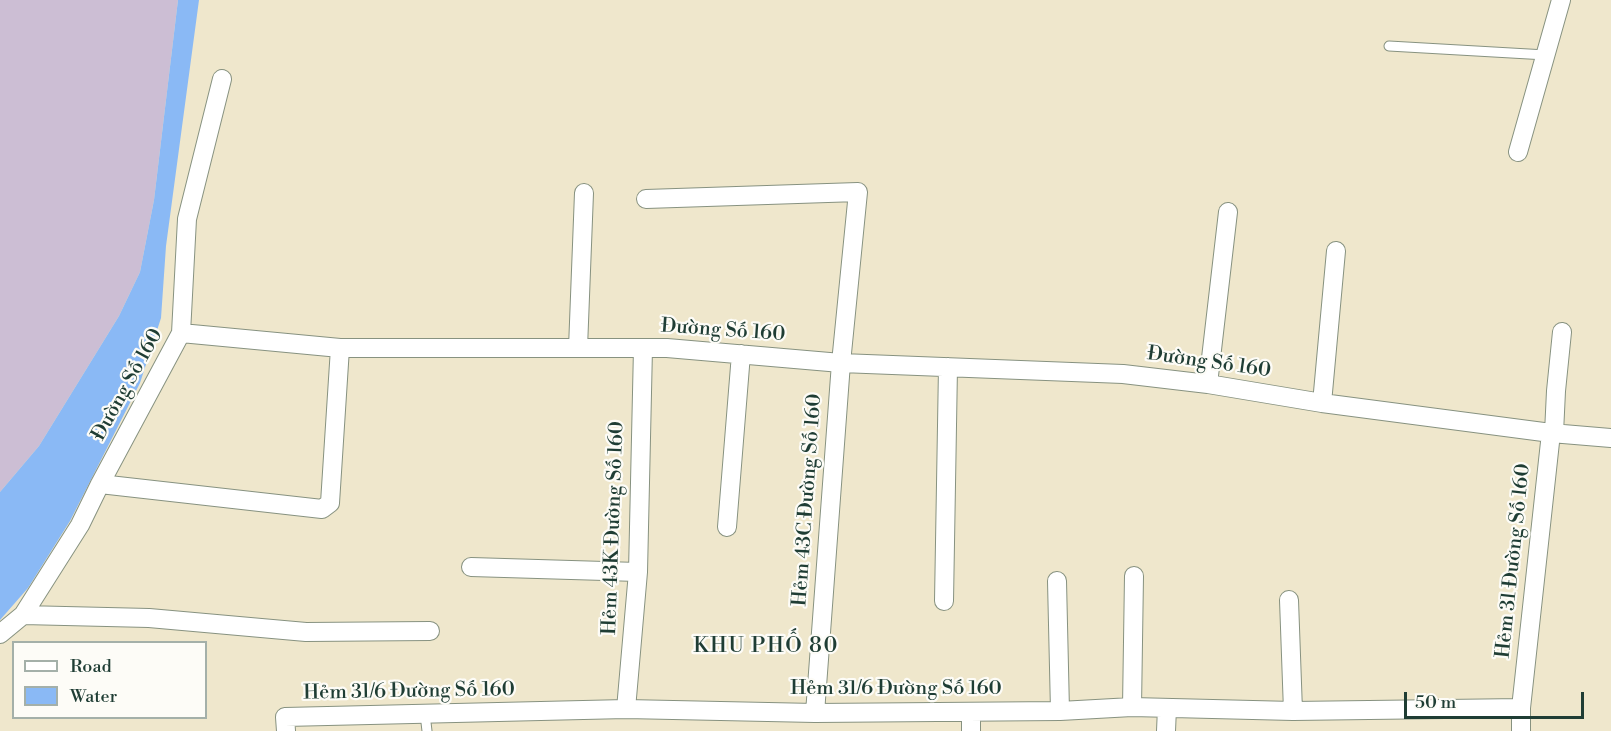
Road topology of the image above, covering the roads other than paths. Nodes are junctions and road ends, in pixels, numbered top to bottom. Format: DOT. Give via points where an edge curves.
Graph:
graph roads {
  1 [pos="1561,0"];
  2 [pos="1389,46"];
  3 [pos="1546,55"];
  4 [pos="222,79"];
  5 [pos="1518,152"];
  6 [pos="584,193"];
  7 [pos="646,199"];
  8 [pos="1228,212"];
  9 [pos="1336,251"];
  10 [pos="1562,332"];
  11 [pos="181,333"];
  12 [pos="340,348"];
  13 [pos="578,348"];
  14 [pos="643,348"];
  15 [pos="741,354"];
  16 [pos="841,363"];
  17 [pos="948,367"];
  18 [pos="1208,384"];
  19 [pos="1322,403"];
  20 [pos="1553,433"];
  21 [pos="1611,438"];
  22 [pos="100,484"];
  23 [pos="727,527"];
  24 [pos="471,567"];
  25 [pos="638,572"];
  26 [pos="1134,576"];
  27 [pos="1057,580"];
  28 [pos="1289,600"];
  29 [pos="945,601"];
  30 [pos="23,615"];
  31 [pos="430,631"];
  32 [pos="0,634"];
  33 [pos="1132,707"];
  34 [pos="1167,708"];
  35 [pos="1521,708"];
  36 [pos="626,709"];
  37 [pos="1060,711"];
  38 [pos="1293,711"];
  39 [pos="971,712"];
  40 [pos="815,713"];
  41 [pos="426,722"];
  42 [pos="286,731"];
  43 [pos="971,731"];
  44 [pos="1166,731"];
  45 [pos="1521,731"];
  1 -- 3 [label="street"];
  2 -- 3 [label="lane"];
  3 -- 5 [label="street"];
  4 -- 11 [label="street" via="187,219"];
  6 -- 13 [label="street"];
  7 -- 16 [label="street, Hẻm 43C Đường Số 160" via="858,192"];
  8 -- 18 [label="street"];
  9 -- 19 [label="street"];
  10 -- 20 [label="street, Hẻm 31 Đường Số 160"];
  11 -- 12 [label="street, Đường Số 160"];
  11 -- 22 [label="street, Đường Số 160"];
  12 -- 13 [label="street, Đường Số 160"];
  12 -- 22 [label="street" via="330,503 322,509"];
  13 -- 14 [label="street, Đường Số 160"];
  14 -- 15 [label="street, Đường Số 160"];
  14 -- 25 [label="street, Hẻm 43K Đường Số 160"];
  15 -- 16 [label="street, Đường Số 160"];
  15 -- 23 [label="street"];
  16 -- 17 [label="street, Đường Số 160"];
  16 -- 40 [label="street, Hẻm 43C Đường Số 160"];
  17 -- 18 [label="street, Đường Số 160" via="1124,374"];
  17 -- 29 [label="street"];
  18 -- 19 [label="street, Đường Số 160"];
  19 -- 20 [label="street, Đường Số 160"];
  20 -- 21 [label="street, Đường Số 160"];
  20 -- 35 [label="street, Hẻm 31 Đường Số 160"];
  22 -- 30 [label="street, Đường Số 160" via="80,525"];
  24 -- 25 [label="street"];
  25 -- 36 [label="street, Hẻm 43K Đường Số 160"];
  26 -- 33 [label="street"];
  27 -- 37 [label="street"];
  28 -- 38 [label="street"];
  30 -- 31 [label="street" via="149,618 306,632"];
  30 -- 32 [label="street, Đường Số 160"];
  33 -- 34 [label="street, Hẻm 31/6 Đường Số 160"];
  33 -- 37 [label="street, Hẻm 31/6 Đường Số 160"];
  34 -- 38 [label="street, Hẻm 31/6 Đường Số 160"];
  34 -- 44 [label="street"];
  35 -- 38 [label="street, Hẻm 31/6 Đường Số 160"];
  35 -- 45 [label="street, Hẻm 31 Đường Số 160"];
  36 -- 40 [label="street, Hẻm 31/6 Đường Số 160"];
  36 -- 41 [label="street, Hẻm 31/6 Đường Số 160"];
  37 -- 39 [label="street, Hẻm 31/6 Đường Số 160"];
  39 -- 40 [label="street, Hẻm 31/6 Đường Số 160"];
  39 -- 43 [label="street"];
  41 -- 42 [label="street, Hẻm 31/6 Đường Số 160" via="285,717"];
}
